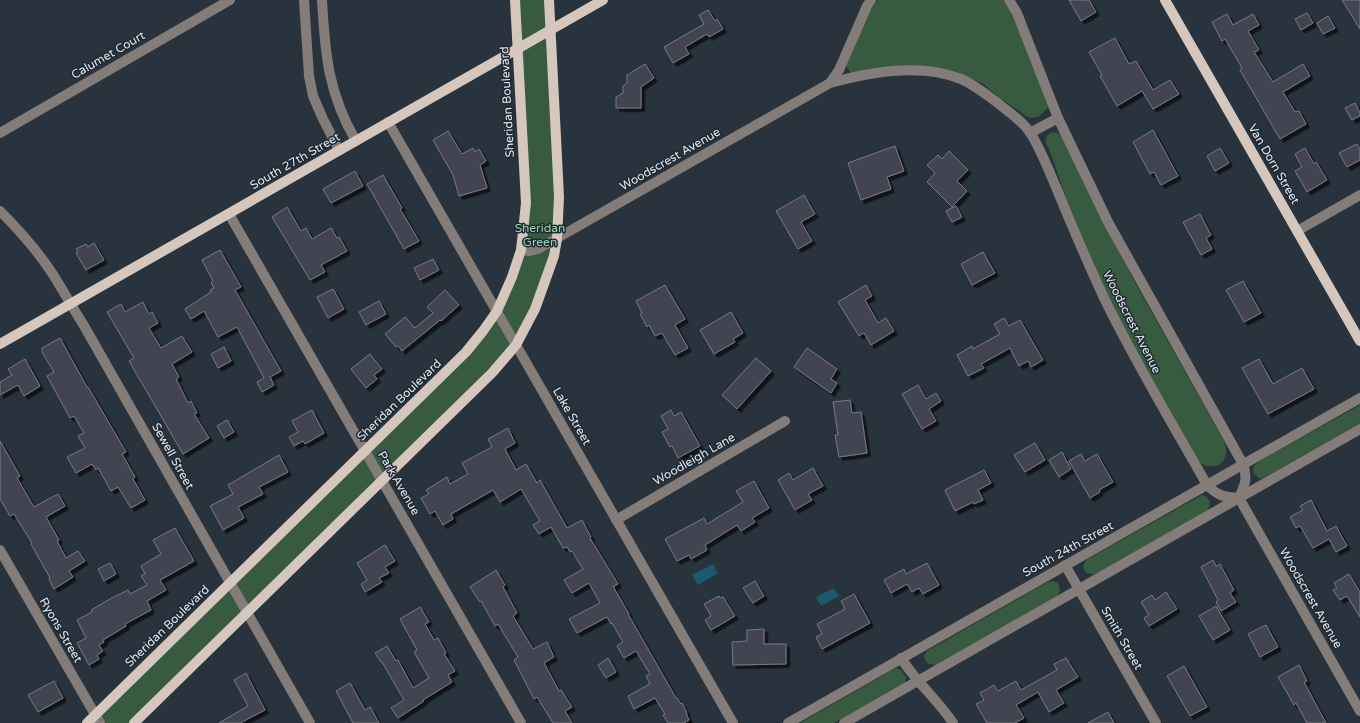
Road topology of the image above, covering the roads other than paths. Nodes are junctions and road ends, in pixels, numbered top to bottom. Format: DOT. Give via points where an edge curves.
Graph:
graph roads {
  1 [pos="230,0"];
  2 [pos="304,0"];
  3 [pos="322,0"];
  4 [pos="515,0"];
  5 [pos="549,0"];
  6 [pos="603,0"];
  7 [pos="871,0"];
  8 [pos="1009,0"];
  9 [pos="1165,0"];
  10 [pos="551,30"];
  11 [pos="517,50"];
  12 [pos="830,83"];
  13 [pos="1058,118"];
  14 [pos="388,122"];
  15 [pos="1030,132"];
  16 [pos="0,133"];
  17 [pos="356,140"];
  18 [pos="339,150"];
  19 [pos="1360,195"];
  20 [pos="0,211"];
  21 [pos="230,214"];
  22 [pos="1297,231"];
  23 [pos="557,239"];
  24 [pos="521,250"];
  25 [pos="70,303"];
  26 [pos="497,311"];
  27 [pos="1360,341"];
  28 [pos="0,344"];
  29 [pos="516,344"];
  30 [pos="1360,398"];
  31 [pos="785,421"];
  32 [pos="1360,429"];
  33 [pos="365,451"];
  34 [pos="1243,464"];
  35 [pos="383,480"];
  36 [pos="1207,485"];
  37 [pos="1238,498"];
  38 [pos="616,520"];
  39 [pos="0,550"];
  40 [pos="1065,566"];
  41 [pos="230,583"];
  42 [pos="1079,589"];
  43 [pos="247,613"];
  44 [pos="902,658"];
  45 [pos="918,681"];
  46 [pos="1360,711"];
  47 [pos="97,719"];
  48 [pos="87,723"];
  49 [pos="134,723"];
  50 [pos="310,723"];
  51 [pos="521,723"];
  52 [pos="733,723"];
  53 [pos="788,723"];
  54 [pos="844,723"];
  55 [pos="953,723"];
  56 [pos="1156,723"];
  1 -- 16 [label="street, Calumet Court"];
  2 -- 18 [label="street" via="309,76 320,113"];
  3 -- 17 [label="street" via="328,70 345,122"];
  4 -- 11 [label="main road, Sheridan Boulevard"];
  5 -- 10 [label="main road"];
  6 -- 10 [label="main road, South 27th Street"];
  7 -- 12 [label="street, Woodscrest Avenue" via="839,70"];
  8 -- 13 [label="street, Woodscrest Avenue" via="1018,13"];
  9 -- 22 [label="main road, Van Dorn Street"];
  10 -- 11 [label="main road, South 27th Street"];
  10 -- 23 [label="main road" via="559,197"];
  11 -- 14 [label="main road, South 27th Street"];
  11 -- 24 [label="main road, Sheridan Boulevard" via="526,203"];
  12 -- 15 [label="street, Woodscrest Avenue" via="860,74 918,70 960,78 977,87"];
  12 -- 23 [label="street, Woodscrest Avenue"];
  13 -- 15 [label="street"];
  13 -- 34 [label="street, Woodscrest Avenue" via="1112,229"];
  14 -- 17 [label="main road, South 27th Street"];
  14 -- 26 [label="street, Lake Street"];
  15 -- 36 [label="street, Woodscrest Avenue" via="1120,331"];
  17 -- 18 [label="main road, South 27th Street"];
  18 -- 21 [label="main road, South 27th Street"];
  19 -- 22 [label="street"];
  20 -- 25 [label="street, Sewell Street" via="33,247 52,272"];
  21 -- 25 [label="main road, South 27th Street"];
  21 -- 33 [label="street, Park Avenue"];
  22 -- 27 [label="main road, Van Dorn Street"];
  23 -- 24 [label="street, Woodscrest Avenue" via="538,249"];
  23 -- 29 [label="main road" via="545,284"];
  24 -- 26 [label="main road, Sheridan Boulevard"];
  25 -- 28 [label="main road, South 27th Street"];
  25 -- 41 [label="street, Sewell Street"];
  26 -- 29 [label="street, Lake Street"];
  26 -- 33 [label="main road, Sheridan Boulevard" via="466,352"];
  29 -- 35 [label="main road" via="492,373"];
  29 -- 38 [label="street, Lake Street"];
  30 -- 34 [label="street, South 24th Street"];
  31 -- 38 [label="street, Woodleigh Lane"];
  32 -- 37 [label="street"];
  33 -- 35 [label="street, Park Avenue"];
  33 -- 41 [label="main road, Sheridan Boulevard"];
  34 -- 36 [label="street, South 24th Street"];
  34 -- 37 [label="street, Woodscrest Avenue" via="1246,481"];
  35 -- 43 [label="main road"];
  35 -- 51 [label="street, Park Avenue"];
  36 -- 37 [label="street, Woodscrest Avenue" via="1223,497"];
  36 -- 40 [label="street, South 24th Street"];
  37 -- 42 [label="street"];
  37 -- 46 [label="street, Woodscrest Avenue"];
  38 -- 52 [label="street, Lake Street"];
  39 -- 47 [label="street, Ryons Street"];
  40 -- 42 [label="street, Smith Street"];
  40 -- 44 [label="street, South 24th Street"];
  41 -- 43 [label="street, Sewell Street"];
  41 -- 47 [label="main road, Sheridan Boulevard"];
  42 -- 45 [label="street"];
  42 -- 56 [label="street, Smith Street"];
  43 -- 49 [label="main road"];
  43 -- 50 [label="street, Sewell Street"];
  44 -- 45 [label="street"];
  44 -- 53 [label="street, South 24th Street"];
  45 -- 54 [label="street"];
  45 -- 55 [label="street"];
  47 -- 48 [label="main road, Sheridan Boulevard"];
}
